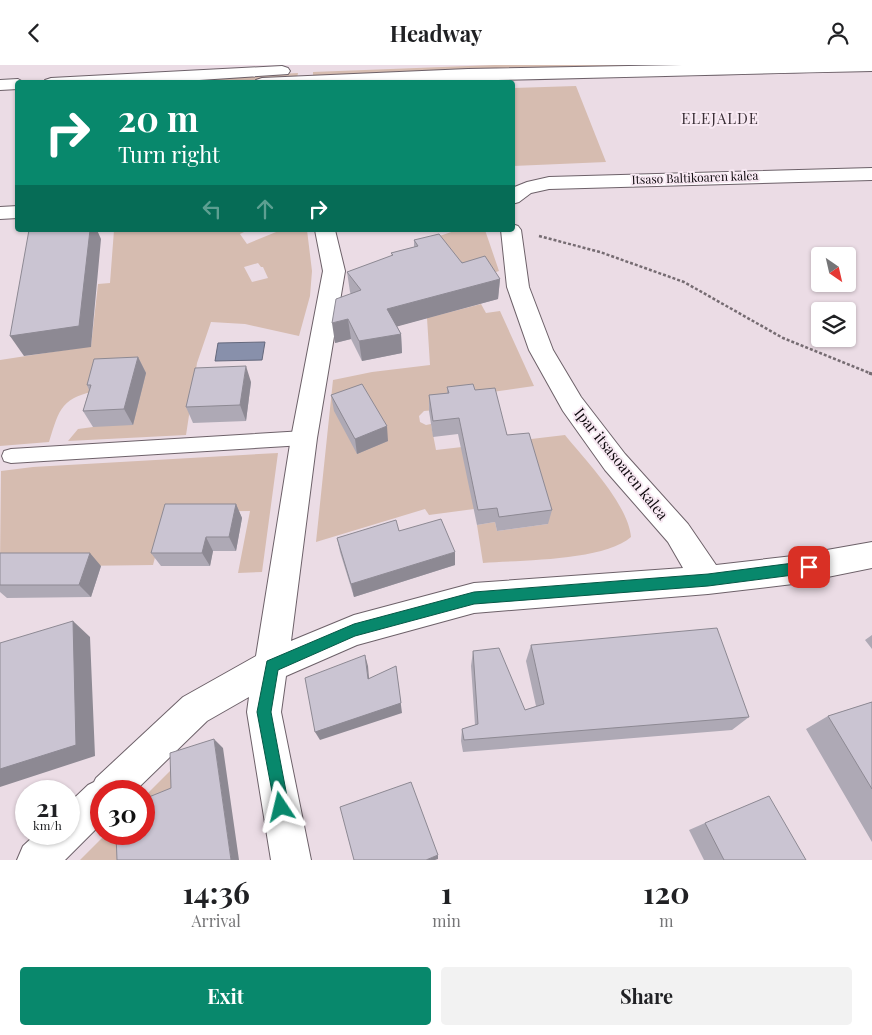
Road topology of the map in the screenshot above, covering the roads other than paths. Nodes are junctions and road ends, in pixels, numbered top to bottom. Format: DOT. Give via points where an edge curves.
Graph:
graph roads {
  1 [pos="428,65"];
  2 [pos="872,66"];
  3 [pos="114,80"];
  4 [pos="331,80"];
  5 [pos="0,85"];
  6 [pos="15,85"];
  7 [pos="15,96"];
  8 [pos="0,97"];
  9 [pos="872,174"];
  10 [pos="516,194"];
  11 [pos="15,212"];
  12 [pos="0,213"];
  13 [pos="325,232"];
  14 [pos="521,232"];
  15 [pos="304,439"];
  16 [pos="12,457"];
  17 [pos="872,555"];
  18 [pos="708,580"];
  19 [pos="272,665"];
  20 [pos="121,780"];
  21 [pos="90,809"];
  22 [pos="80,818"];
  23 [pos="53,845"];
  24 [pos="37,860"];
  25 [pos="291,860"];
  1 -- 3 [label="street"];
  2 -- 4 [label="street"];
  5 -- 6 [label="street"];
  7 -- 8 [label="street"];
  9 -- 10 [label="street, Itsaso Baltikoaren kalea" via="549,183"];
  11 -- 12 [label="street"];
  13 -- 15 [label="street" via="334,271 341,278"];
  14 -- 18 [label="street, Ipar itsasoaren kalea" via="518,287 541,350 572,404 615,462 678,533"];
  15 -- 16 [label="lane"];
  15 -- 19 [label="street"];
  17 -- 18 [label="street" via="793,570"];
  18 -- 19 [label="street" via="474,598 354,630"];
  19 -- 20 [label="street" via="195,709"];
  19 -- 25 [label="street" via="264,712"];
  21 -- 22 [label="street"];
  23 -- 24 [label="street"];
}
